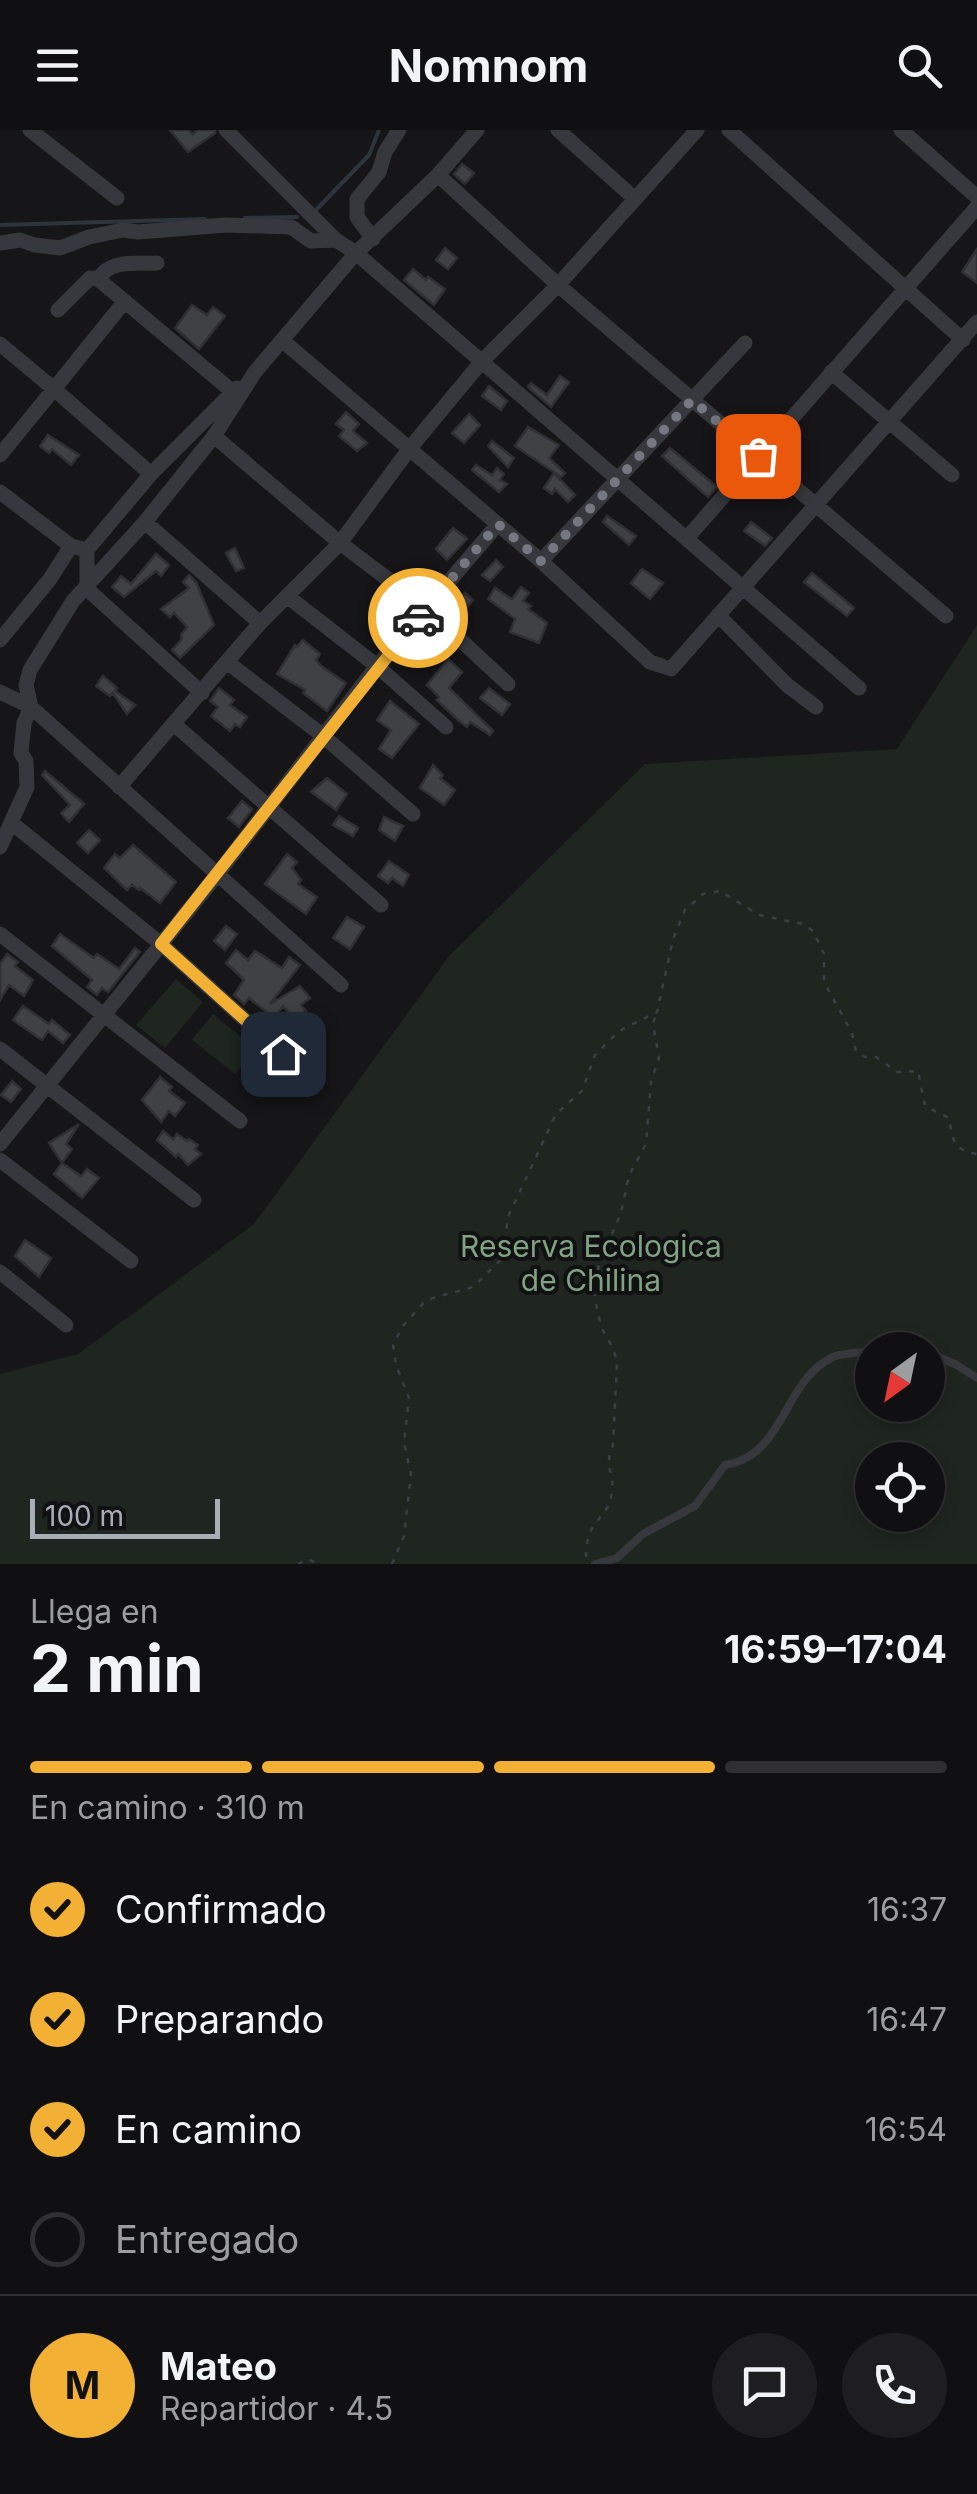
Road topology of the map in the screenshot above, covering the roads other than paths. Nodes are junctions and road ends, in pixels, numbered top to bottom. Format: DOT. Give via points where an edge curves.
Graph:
graph roads {
  1 [pos="30,130"];
  2 [pos="226,130"];
  3 [pos="399,130"];
  4 [pos="477,130"];
  5 [pos="558,130"];
  6 [pos="697,130"];
  7 [pos="729,130"];
  8 [pos="901,130"];
  9 [pos="438,175"];
  10 [pos="977,197"];
  11 [pos="117,198"];
  12 [pos="634,198"];
  13 [pos="977,207"];
  14 [pos="373,239"];
  15 [pos="336,240"];
  16 [pos="0,243"];
  17 [pos="356,253"];
  18 [pos="157,263"];
  19 [pos="98,279"];
  20 [pos="558,284"];
  21 [pos="906,285"];
  22 [pos="125,301"];
  23 [pos="58,310"];
  24 [pos="977,322"];
  25 [pos="963,340"];
  26 [pos="282,342"];
  27 [pos="745,343"];
  28 [pos="0,344"];
  29 [pos="482,360"];
  30 [pos="256,372"];
  31 [pos="831,372"];
  32 [pos="54,389"];
  33 [pos="233,392"];
  34 [pos="692,400"];
  35 [pos="890,422"];
  36 [pos="214,436"];
  37 [pos="410,448"];
  38 [pos="0,455"];
  39 [pos="758,456"];
  40 [pos="151,474"];
  41 [pos="952,475"];
  42 [pos="619,478"];
  43 [pos="0,492"];
  44 [pos="816,505"];
  45 [pos="145,522"];
  46 [pos="498,524"];
  47 [pos="687,538"];
  48 [pos="340,542"];
  49 [pos="79,548"];
  50 [pos="541,561"];
  51 [pos="743,587"];
  52 [pos="87,589"];
  53 [pos="287,596"];
  54 [pos="426,608"];
  55 [pos="718,615"];
  56 [pos="946,616"];
  57 [pos="260,623"];
  58 [pos="0,640"];
  59 [pos="227,662"];
  60 [pos="377,666"];
  61 [pos="508,684"];
  62 [pos="859,688"];
  63 [pos="0,692"];
  64 [pos="202,693"];
  65 [pos="31,707"];
  66 [pos="816,707"];
  67 [pos="175,725"];
  68 [pos="446,727"];
  69 [pos="322,735"];
  70 [pos="119,787"];
  71 [pos="268,804"];
  72 [pos="413,814"];
  73 [pos="12,824"];
  74 [pos="0,848"];
  75 [pos="216,876"];
  76 [pos="382,905"];
  77 [pos="0,934"];
  78 [pos="161,944"];
  79 [pos="341,985"];
  80 [pos="104,1014"];
  81 [pos="0,1049"];
  82 [pos="283,1054"];
  83 [pos="47,1086"];
  84 [pos="240,1121"];
  85 [pos="0,1144"];
  86 [pos="0,1160"];
  87 [pos="194,1200"];
  88 [pos="131,1260"];
  89 [pos="0,1272"];
  90 [pos="66,1324"];
  91 [pos="855,1353"];
  92 [pos="945,1360"];
  93 [pos="977,1378"];
  94 [pos="595,1564"];
  1 -- 11 [label="street"];
  2 -- 15 [label="street"];
  3 -- 14 [label="street" via="357,199 357,217"];
  4 -- 9 [label="street"];
  5 -- 12 [label="street"];
  6 -- 12 [label="street"];
  7 -- 21 [label="street"];
  8 -- 10 [label="street"];
  9 -- 14 [label="street"];
  9 -- 20 [label="street"];
  12 -- 20 [label="street"];
  13 -- 21 [label="street"];
  14 -- 17 [label="street"];
  15 -- 16 [label="street" via="311,241 290,227 226,225 123,230 60,248"];
  15 -- 17 [label="street"];
  17 -- 26 [label="street"];
  17 -- 29 [label="street"];
  18 -- 19 [label="street" via="112,265"];
  19 -- 22 [label="street"];
  19 -- 23 [label="street" via="90,278"];
  20 -- 29 [label="street"];
  20 -- 34 [label="street"];
  21 -- 25 [label="street"];
  21 -- 31 [label="street"];
  22 -- 32 [label="street"];
  22 -- 33 [label="street"];
  24 -- 25 [label="street"];
  25 -- 35 [label="street"];
  26 -- 30 [label="street"];
  26 -- 37 [label="street"];
  27 -- 34 [label="street"];
  28 -- 32 [label="street"];
  29 -- 37 [label="street"];
  29 -- 42 [label="street"];
  30 -- 33 [label="street"];
  30 -- 36 [label="street"];
  31 -- 35 [label="street"];
  31 -- 39 [label="street"];
  32 -- 38 [label="street"];
  32 -- 40 [label="street"];
  33 -- 40 [label="street"];
  34 -- 39 [label="street"];
  34 -- 42 [label="street"];
  35 -- 41 [label="street"];
  35 -- 44 [label="street"];
  36 -- 45 [label="street"];
  36 -- 48 [label="street"];
  37 -- 46 [label="street"];
  37 -- 48 [label="street"];
  39 -- 44 [label="street"];
  39 -- 47 [label="street"];
  40 -- 49 [label="street"];
  42 -- 47 [label="street"];
  42 -- 50 [label="street"];
  43 -- 49 [label="street"];
  44 -- 51 [label="street"];
  44 -- 56 [label="street"];
  45 -- 52 [label="street"];
  45 -- 57 [label="street"];
  46 -- 50 [label="street"];
  46 -- 54 [label="street"];
  47 -- 51 [label="street"];
  48 -- 53 [label="street"];
  48 -- 54 [label="street"];
  49 -- 52 [label="street"];
  49 -- 58 [label="street"];
  50 -- 55 [label="street" via="650,662 671,668"];
  51 -- 55 [label="street"];
  51 -- 62 [label="street"];
  52 -- 64 [label="street"];
  52 -- 65 [label="street" via="30,670"];
  53 -- 57 [label="street"];
  53 -- 60 [label="street"];
  54 -- 60 [label="street"];
  54 -- 61 [label="street"];
  55 -- 66 [label="street"];
  57 -- 59 [label="street"];
  59 -- 64 [label="street"];
  59 -- 69 [label="street"];
  60 -- 68 [label="street"];
  60 -- 69 [label="street"];
  63 -- 65 [label="street"];
  64 -- 67 [label="street"];
  65 -- 70 [label="street"];
  65 -- 73 [label="street" via="21,753 26,786"];
  67 -- 70 [label="street"];
  67 -- 71 [label="street"];
  69 -- 71 [label="street"];
  69 -- 72 [label="street"];
  70 -- 75 [label="street"];
  71 -- 75 [label="street"];
  71 -- 76 [label="street"];
  73 -- 74 [label="street"];
  73 -- 78 [label="street"];
  75 -- 78 [label="street"];
  75 -- 79 [label="street"];
  77 -- 80 [label="street"];
  78 -- 80 [label="street"];
  78 -- 82 [label="street"];
  80 -- 83 [label="street"];
  80 -- 84 [label="street"];
  81 -- 83 [label="street"];
  83 -- 85 [label="street"];
  83 -- 87 [label="street"];
  86 -- 88 [label="street"];
  89 -- 90 [label="street"];
  91 -- 94 [label="lane" via="823,1364 764,1446 725,1465 696,1506 643,1534 617,1558"];
  92 -- 93 [label="lane"];
}
